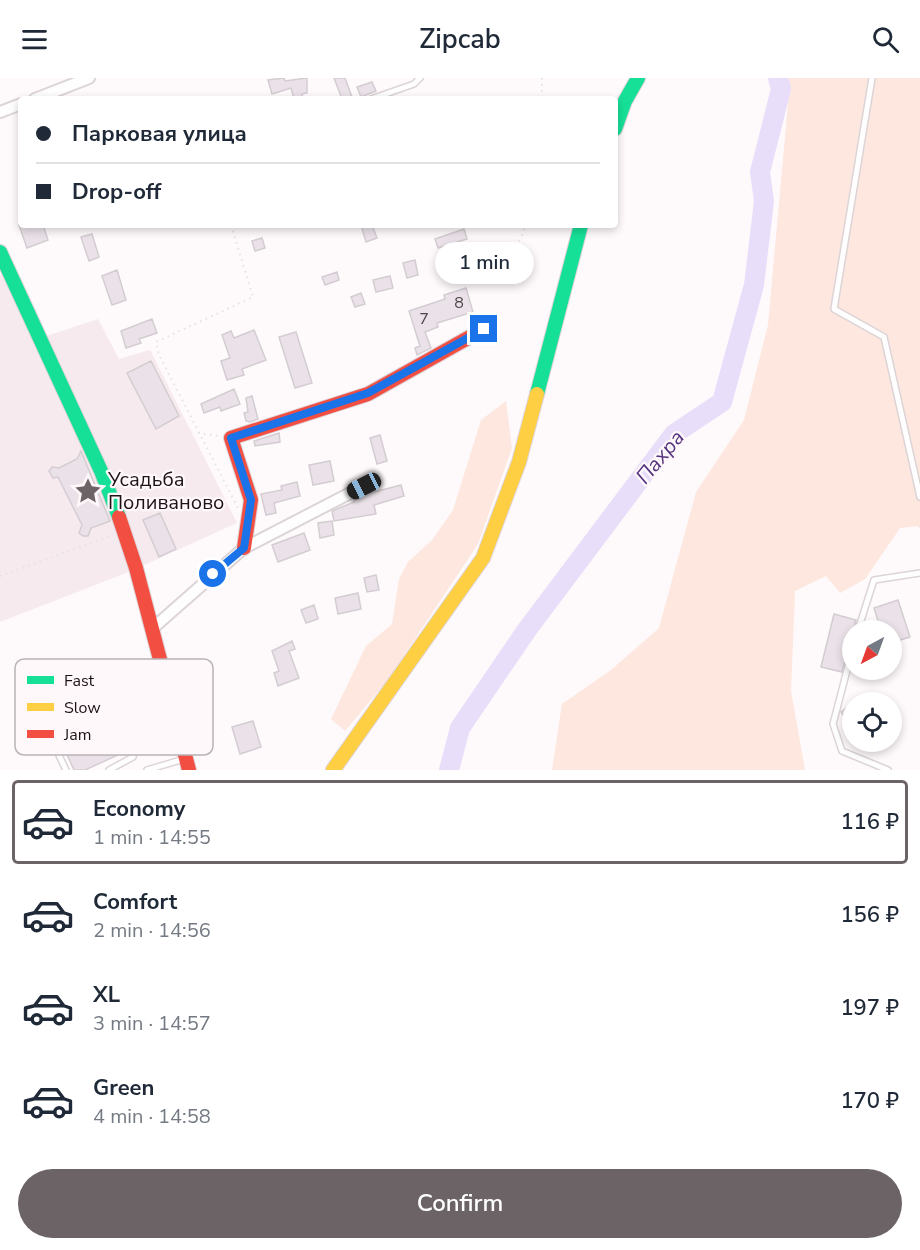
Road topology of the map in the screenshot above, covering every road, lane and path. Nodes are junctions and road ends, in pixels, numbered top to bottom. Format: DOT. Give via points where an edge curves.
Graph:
graph roads {
  1 [pos="89,78"];
  2 [pos="420,78"];
  3 [pos="542,78"];
  4 [pos="638,78"];
  5 [pos="872,78"];
  6 [pos="43,96"];
  7 [pos="380,96"];
  8 [pos="542,96"];
  9 [pos="18,105"];
  10 [pos="0,112"];
  11 [pos="618,121"];
  12 [pos="232,228"];
  13 [pos="525,228"];
  14 [pos="579,228"];
  15 [pos="0,252"];
  16 [pos="478,265"];
  17 [pos="484,329"];
  18 [pos="198,433"];
  19 [pos="231,438"];
  20 [pos="364,486"];
  21 [pos="920,497"];
  22 [pos="247,526"];
  23 [pos="124,531"];
  24 [pos="244,548"];
  25 [pos="920,573"];
  26 [pos="0,576"];
  27 [pos="861,620"];
  28 [pos="153,628"];
  29 [pos="161,659"];
  30 [pos="844,680"];
  31 [pos="59,755"];
  32 [pos="134,755"];
  33 [pos="187,764"];
  34 [pos="66,770"];
  35 [pos="109,770"];
  36 [pos="147,770"];
  37 [pos="333,770"];
  38 [pos="888,770"];
  1 -- 6 [label="street"];
  2 -- 7 [label="lane" via="414,84"];
  3 -- 8 [label="path"];
  4 -- 11 [label="street"];
  5 -- 21 [label="lane" via="834,309 884,337"];
  9 -- 10 [label="street"];
  12 -- 18 [label="path" via="253,297 156,342 159,356"];
  13 -- 16 [label="path" via="524,234 502,257"];
  14 -- 37 [label="street" via="519,462 483,558"];
  15 -- 23 [label="street" via="101,471"];
  17 -- 19 [label="street" via="368,393"];
  18 -- 19 [label="path"];
  18 -- 22 [label="path"];
  19 -- 22 [label="street" via="251,500"];
  20 -- 24 [label="street"];
  22 -- 24 [label="street"];
  23 -- 26 [label="path"];
  23 -- 28 [label="street"];
  24 -- 28 [label="street"];
  25 -- 27 [label="lane" via="874,580"];
  28 -- 29 [label="street"];
  30 -- 38 [label="lane" via="832,724 842,751"];
  31 -- 34 [label="lane"];
  32 -- 35 [label="lane"];
  33 -- 36 [label="lane"];
}
